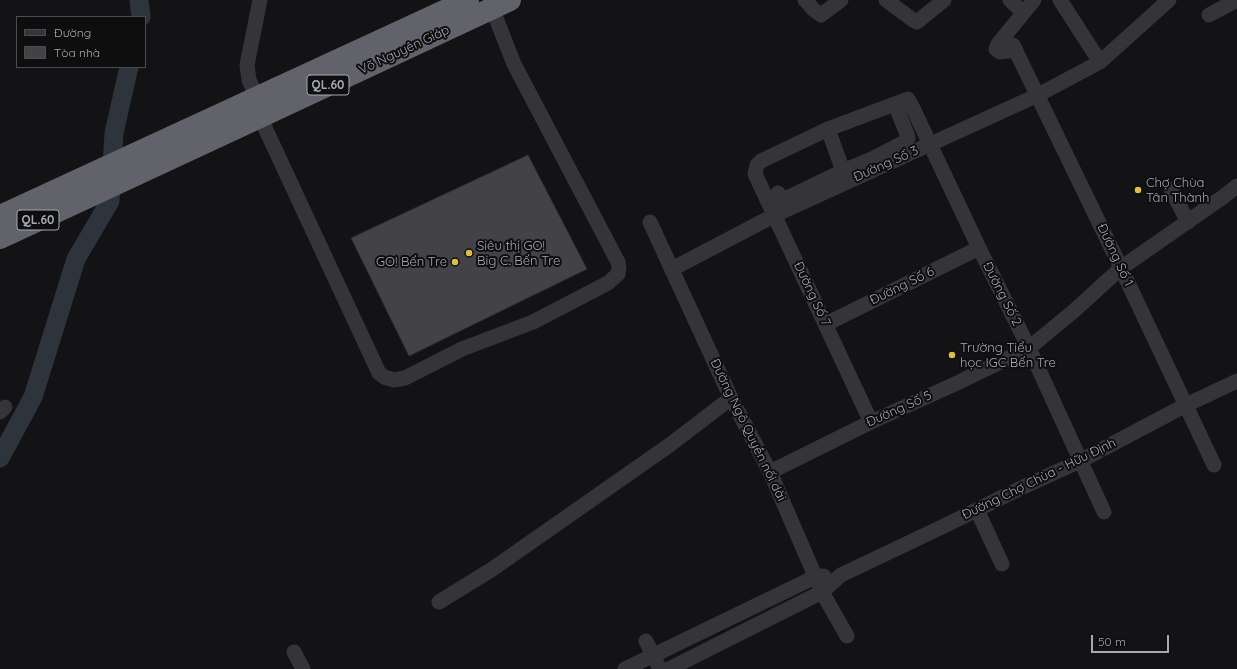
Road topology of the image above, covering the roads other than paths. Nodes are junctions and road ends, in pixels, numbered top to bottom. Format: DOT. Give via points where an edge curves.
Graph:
graph roads {
  1 [pos="260,0"];
  2 [pos="468,0"];
  3 [pos="805,0"];
  4 [pos="841,0"];
  5 [pos="886,0"];
  6 [pos="944,0"];
  7 [pos="1010,0"];
  8 [pos="1034,0"];
  9 [pos="1060,0"];
  10 [pos="1169,0"];
  11 [pos="1237,0"];
  12 [pos="501,4"];
  13 [pos="1023,13"];
  14 [pos="1209,15"];
  15 [pos="1100,62"];
  16 [pos="1038,95"];
  17 [pos="901,102"];
  18 [pos="259,107"];
  19 [pos="828,129"];
  20 [pos="930,144"];
  21 [pos="843,171"];
  22 [pos="1237,186"];
  23 [pos="1171,189"];
  24 [pos="778,193"];
  25 [pos="775,215"];
  26 [pos="0,216"];
  27 [pos="650,222"];
  28 [pos="1188,222"];
  29 [pos="0,238"];
  30 [pos="979,248"];
  31 [pos="1121,268"];
  32 [pos="672,269"];
  33 [pos="826,324"];
  34 [pos="1029,348"];
  35 [pos="1237,381"];
  36 [pos="731,398"];
  37 [pos="1186,405"];
  38 [pos="871,422"];
  39 [pos="1080,460"];
  40 [pos="1214,465"];
  41 [pos="770,472"];
  42 [pos="977,510"];
  43 [pos="1104,512"];
  44 [pos="1002,564"];
  45 [pos="841,575"];
  46 [pos="815,577"];
  47 [pos="822,592"];
  48 [pos="439,602"];
  49 [pos="847,636"];
  50 [pos="646,641"];
  51 [pos="294,652"];
  52 [pos="657,662"];
  53 [pos="303,669"];
  54 [pos="625,669"];
  55 [pos="669,669"];
  1 -- 18 [label="street" via="247,65 249,80"];
  2 -- 18 [label="highway, Võ Nguyên Giáp / QL.60"];
  3 -- 4 [label="street" via="821,15"];
  5 -- 6 [label="street" via="917,22"];
  7 -- 13 [label="street"];
  8 -- 13 [label="street"];
  9 -- 15 [label="street"];
  10 -- 15 [label="street, Đường Số 3"];
  11 -- 14 [label="street"];
  12 -- 18 [label="highway, Võ Nguyên Giáp / QL.60"];
  12 -- 18 [label="street" via="514,64 618,262 618,274 608,283 533,322 462,349 405,378 394,380 379,373"];
  13 -- 16 [label="street, Đường Số 1" via="996,49 1000,52 1015,47"];
  15 -- 16 [label="street, Đường Số 3"];
  16 -- 20 [label="street, Đường Số 3"];
  16 -- 31 [label="street, Đường Số 1"];
  17 -- 19 [label="street"];
  17 -- 20 [label="street, Đường Số 2" via="911,104"];
  17 -- 21 [label="street" via="908,138 905,142"];
  18 -- 26 [label="highway, Võ Nguyên Giáp / QL.60" via="147,148"];
  18 -- 29 [label="highway, Võ Nguyên Giáp / QL.60" via="146,170"];
  19 -- 21 [label="street"];
  19 -- 25 [label="street, Đường Số 7" via="757,165 755,174"];
  20 -- 25 [label="street, Đường Số 3"];
  20 -- 30 [label="street, Đường Số 2"];
  21 -- 24 [label="street" via="785,199"];
  22 -- 28 [label="street, Đường Số 5"];
  23 -- 28 [label="street"];
  25 -- 32 [label="street, Đường Số 3"];
  25 -- 33 [label="street, Đường Số 7"];
  27 -- 32 [label="street, Đường Ngô Quyền nối dài"];
  28 -- 31 [label="street, Đường Số 5"];
  30 -- 33 [label="street, Đường Số 6"];
  30 -- 34 [label="street, Đường Số 2"];
  31 -- 34 [label="street, Đường Số 5"];
  31 -- 37 [label="street, Đường Số 1"];
  32 -- 36 [label="street, Đường Ngô Quyền nối dài"];
  33 -- 38 [label="street, Đường Số 7"];
  34 -- 38 [label="street, Đường Số 5"];
  34 -- 39 [label="street, Đường Số 2"];
  35 -- 37 [label="street, Đường Chợ Chùa - Hữu Định"];
  36 -- 41 [label="street, Đường Ngô Quyền nối dài"];
  36 -- 48 [label="street" via="671,444 491,570"];
  37 -- 39 [label="street, Đường Chợ Chùa - Hữu Định"];
  37 -- 40 [label="street, Đường Số 1"];
  38 -- 41 [label="street, Đường Số 5"];
  39 -- 42 [label="street, Đường Chợ Chùa - Hữu Định"];
  39 -- 43 [label="street, Đường Số 2"];
  41 -- 46 [label="street, Đường Ngô Quyền nối dài"];
  42 -- 44 [label="street"];
  42 -- 45 [label="street, Đường Chợ Chùa - Hữu Định"];
  45 -- 46 [label="street"];
  45 -- 47 [label="street"];
  46 -- 47 [label="street, Đường Ngô Quyền nối dài"];
  46 -- 52 [label="street"];
  47 -- 49 [label="street, Đường Ngô Quyền nối dài"];
  47 -- 55 [label="street"];
  50 -- 52 [label="street"];
  51 -- 53 [label="street"];
  52 -- 54 [label="street"];
}
